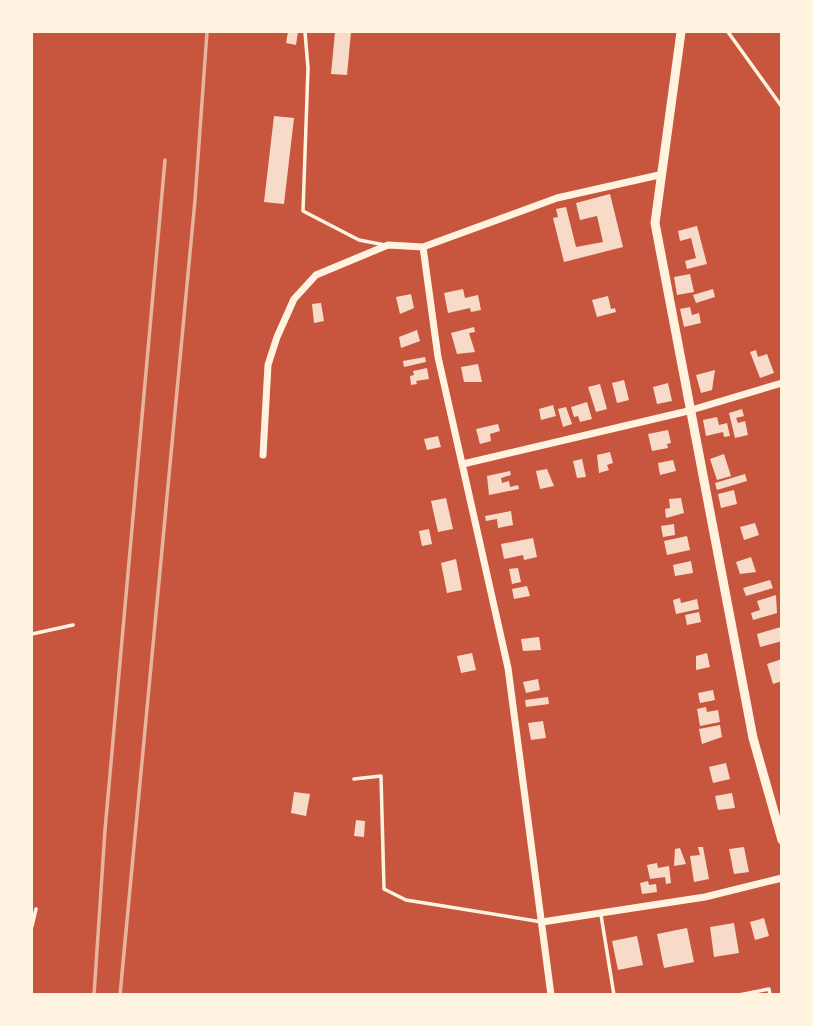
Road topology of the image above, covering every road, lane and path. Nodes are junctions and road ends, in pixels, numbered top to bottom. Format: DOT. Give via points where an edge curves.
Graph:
graph roads {
  1 [pos="305,32"];
  2 [pos="681,32"];
  3 [pos="728,32"];
  4 [pos="782,107"];
  5 [pos="659,175"];
  6 [pos="387,245"];
  7 [pos="423,247"];
  8 [pos="782,383"];
  9 [pos="688,411"];
  10 [pos="264,455"];
  11 [pos="463,464"];
  12 [pos="73,625"];
  13 [pos="32,634"];
  14 [pos="354,779"];
  15 [pos="782,840"];
  16 [pos="782,878"];
  17 [pos="36,909"];
  18 [pos="601,913"];
  19 [pos="542,922"];
  20 [pos="32,926"];
  21 [pos="551,995"];
  22 [pos="614,995"];
  23 [pos="739,995"];
  24 [pos="770,995"];
  1 -- 6 [label="lane" via="303,211 359,240"];
  2 -- 5 [label="street"];
  3 -- 4 [label="lane"];
  5 -- 7 [label="street" via="557,198"];
  5 -- 9 [label="street" via="655,223"];
  6 -- 7 [label="street"];
  6 -- 10 [label="street" via="316,275 293,299 268,365"];
  7 -- 11 [label="street" via="438,357"];
  8 -- 9 [label="street"];
  9 -- 11 [label="street"];
  9 -- 15 [label="street" via="753,738"];
  11 -- 19 [label="street" via="508,668"];
  12 -- 13 [label="lane"];
  14 -- 19 [label="lane" via="381,776 384,889 405,900"];
  16 -- 18 [label="street" via="705,897"];
  17 -- 20 [label="lane"];
  18 -- 19 [label="street"];
  18 -- 22 [label="lane"];
  19 -- 21 [label="street"];
  23 -- 24 [label="lane" via="769,989"];
}
